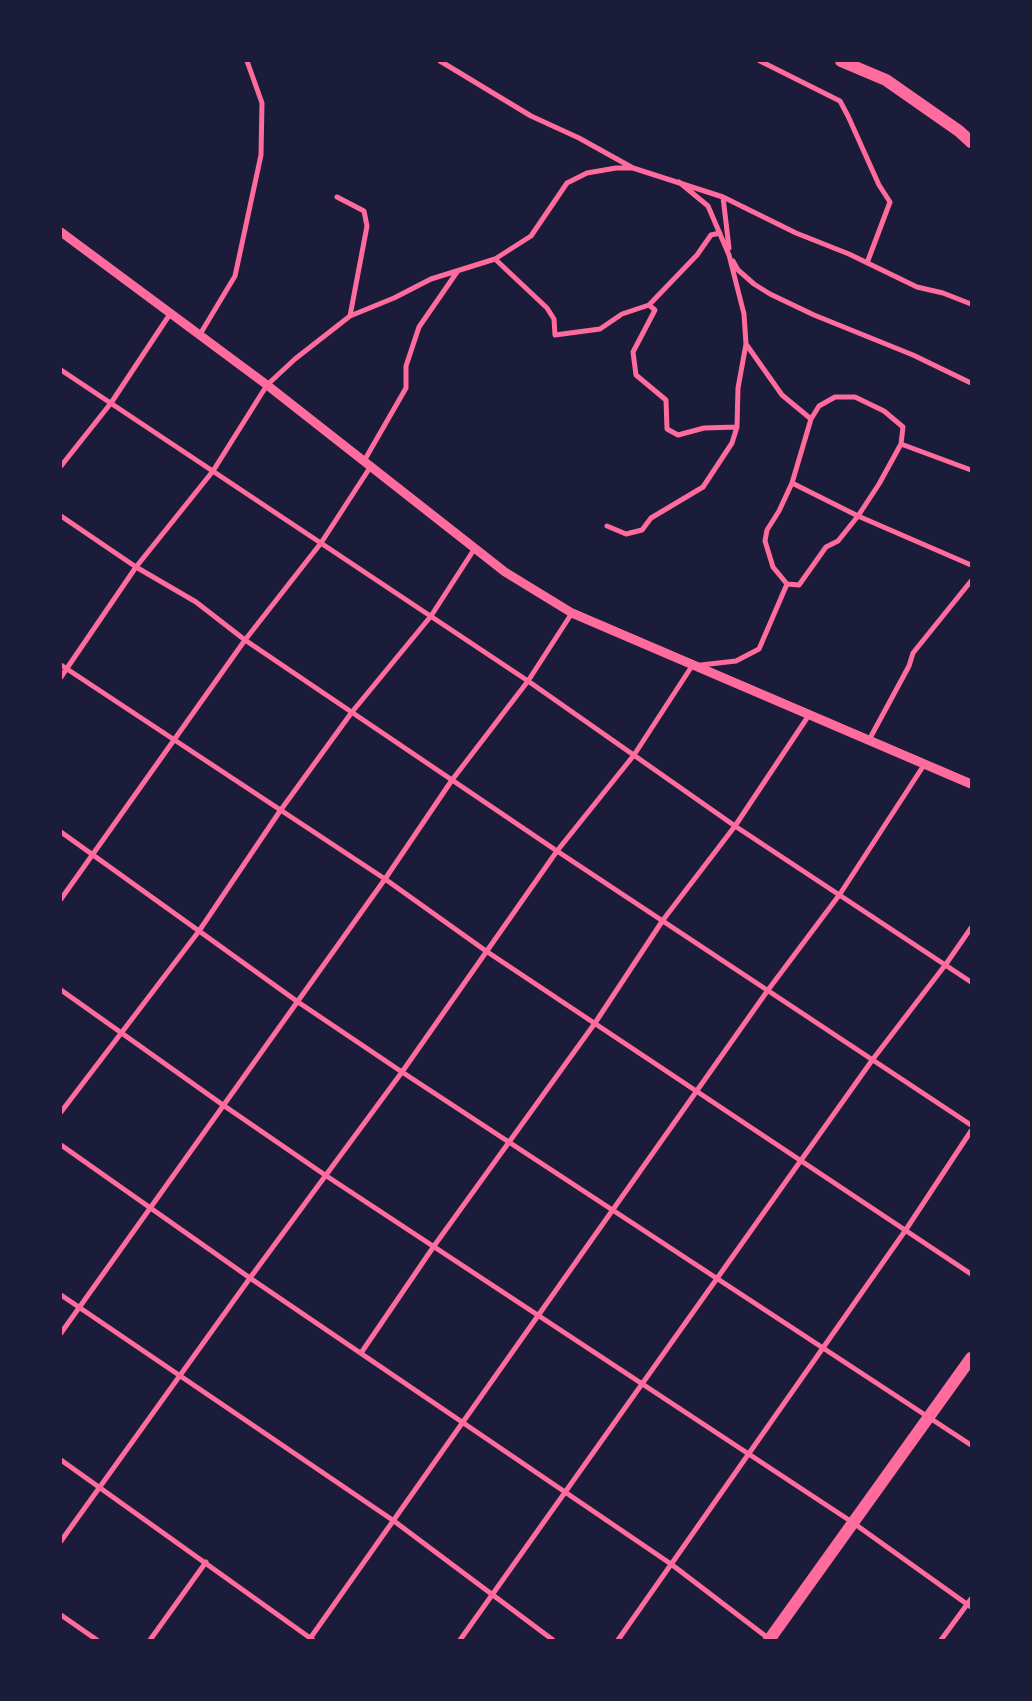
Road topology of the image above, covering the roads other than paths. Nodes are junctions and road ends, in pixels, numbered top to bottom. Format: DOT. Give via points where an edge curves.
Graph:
graph roads {
  1 [pos="247,61"];
  2 [pos="440,61"];
  3 [pos="760,61"];
  4 [pos="841,61"];
  5 [pos="971,142"];
  6 [pos="633,168"];
  7 [pos="676,180"];
  8 [pos="723,196"];
  9 [pos="337,197"];
  10 [pos="61,232"];
  11 [pos="720,233"];
  12 [pos="729,255"];
  13 [pos="494,259"];
  14 [pos="867,263"];
  15 [pos="458,271"];
  16 [pos="971,304"];
  17 [pos="649,305"];
  18 [pos="170,314"];
  19 [pos="350,316"];
  20 [pos="199,336"];
  21 [pos="746,344"];
  22 [pos="61,370"];
  23 [pos="971,383"];
  24 [pos="267,385"];
  25 [pos="111,402"];
  26 [pos="810,419"];
  27 [pos="737,427"];
  28 [pos="901,444"];
  29 [pos="368,464"];
  30 [pos="61,466"];
  31 [pos="971,470"];
  32 [pos="213,471"];
  33 [pos="792,483"];
  34 [pos="61,516"];
  35 [pos="858,516"];
  36 [pos="607,526"];
  37 [pos="321,543"];
  38 [pos="475,548"];
  39 [pos="971,565"];
  40 [pos="136,567"];
  41 [pos="971,581"];
  42 [pos="787,584"];
  43 [pos="572,614"];
  44 [pos="431,616"];
  45 [pos="245,640"];
  46 [pos="61,665"];
  47 [pos="692,666"];
  48 [pos="67,669"];
  49 [pos="61,677"];
  50 [pos="528,681"];
  51 [pos="352,712"];
  52 [pos="809,715"];
  53 [pos="174,740"];
  54 [pos="869,740"];
  55 [pos="634,755"];
  56 [pos="924,765"];
  57 [pos="452,780"];
  58 [pos="971,784"];
  59 [pos="280,811"];
  60 [pos="735,826"];
  61 [pos="61,832"];
  62 [pos="557,851"];
  63 [pos="94,855"];
  64 [pos="385,879"];
  65 [pos="840,894"];
  66 [pos="61,899"];
  67 [pos="663,920"];
  68 [pos="971,928"];
  69 [pos="199,931"];
  70 [pos="486,951"];
  71 [pos="946,964"];
  72 [pos="971,982"];
  73 [pos="61,990"];
  74 [pos="768,990"];
  75 [pos="298,1002"];
  76 [pos="595,1022"];
  77 [pos="122,1033"];
  78 [pos="874,1058"];
  79 [pos="402,1072"];
  80 [pos="697,1091"];
  81 [pos="223,1105"];
  82 [pos="61,1112"];
  83 [pos="971,1125"];
  84 [pos="971,1131"];
  85 [pos="510,1142"];
  86 [pos="61,1145"];
  87 [pos="802,1160"];
  88 [pos="325,1175"];
  89 [pos="150,1208"];
  90 [pos="614,1211"];
  91 [pos="905,1231"];
  92 [pos="434,1246"];
  93 [pos="971,1274"];
  94 [pos="250,1278"];
  95 [pos="719,1279"];
  96 [pos="61,1295"];
  97 [pos="79,1308"];
  98 [pos="538,1315"];
  99 [pos="61,1333"];
  100 [pos="823,1349"];
  101 [pos="361,1352"];
  102 [pos="971,1358"];
  103 [pos="180,1375"];
  104 [pos="642,1384"];
  105 [pos="930,1417"];
  106 [pos="462,1422"];
  107 [pos="971,1445"];
  108 [pos="748,1455"];
  109 [pos="61,1460"];
  110 [pos="99,1488"];
  111 [pos="565,1491"];
  112 [pos="394,1521"];
  113 [pos="852,1522"];
  114 [pos="61,1541"];
  115 [pos="206,1562"];
  116 [pos="670,1564"];
  117 [pos="493,1594"];
  118 [pos="971,1599"];
  119 [pos="969,1605"];
  120 [pos="61,1615"];
  121 [pos="311,1639"];
  122 [pos="97,1640"];
  123 [pos="150,1640"];
  124 [pos="460,1640"];
  125 [pos="553,1640"];
  126 [pos="618,1640"];
  127 [pos="770,1640"];
  128 [pos="940,1640"];
  1 -- 20 [label="street" via="262,103 261,155 234,276"];
  2 -- 6 [label="street" via="531,116"];
  3 -- 14 [label="street" via="840,101 848,116 890,202"];
  4 -- 5 [label="main road" via="886,80"];
  6 -- 7 [label="street"];
  6 -- 13 [label="street" via="587,173 567,183 531,236"];
  7 -- 8 [label="street"];
  7 -- 11 [label="street" via="708,206"];
  8 -- 12 [label="street"];
  8 -- 14 [label="street" via="796,234"];
  9 -- 19 [label="street" via="364,211 367,226"];
  10 -- 18 [label="street"];
  11 -- 12 [label="street"];
  11 -- 17 [label="street" via="711,235 697,255"];
  12 -- 21 [label="street" via="744,314"];
  12 -- 23 [label="street" via="743,275 770,294"];
  13 -- 15 [label="street"];
  13 -- 17 [label="street" via="547,308 554,319 555,335 600,330 622,314"];
  14 -- 16 [label="street" via="917,287"];
  15 -- 19 [label="street" via="431,279"];
  15 -- 29 [label="street" via="419,327 406,366 406,388"];
  17 -- 27 [label="street" via="655,310 633,352 636,374 666,400 667,429 678,435 704,428"];
  18 -- 20 [label="street"];
  18 -- 25 [label="street"];
  19 -- 24 [label="street"];
  20 -- 24 [label="street"];
  21 -- 26 [label="street" via="782,395"];
  21 -- 27 [label="street" via="738,388"];
  22 -- 25 [label="street"];
  24 -- 29 [label="street"];
  24 -- 32 [label="street"];
  25 -- 30 [label="street"];
  25 -- 32 [label="street"];
  26 -- 28 [label="street" via="819,406 835,397 855,397 884,411 903,428"];
  26 -- 33 [label="street"];
  27 -- 36 [label="street" via="732,443 703,486 651,518 642,530 626,534"];
  28 -- 31 [label="street"];
  28 -- 35 [label="street"];
  29 -- 37 [label="street"];
  29 -- 38 [label="street"];
  32 -- 37 [label="street"];
  32 -- 40 [label="street"];
  33 -- 35 [label="street"];
  33 -- 42 [label="street" via="767,530 765,541 773,567"];
  34 -- 40 [label="street"];
  35 -- 39 [label="street"];
  35 -- 42 [label="street" via="838,541 826,547 799,585"];
  37 -- 44 [label="street"];
  37 -- 45 [label="street"];
  38 -- 43 [label="street" via="505,572"];
  38 -- 44 [label="street"];
  40 -- 45 [label="street" via="196,602"];
  40 -- 48 [label="street"];
  41 -- 54 [label="street" via="913,653"];
  42 -- 47 [label="street" via="759,649 736,661"];
  43 -- 47 [label="street"];
  43 -- 50 [label="street"];
  44 -- 50 [label="street"];
  44 -- 51 [label="street"];
  45 -- 51 [label="street"];
  45 -- 53 [label="street"];
  46 -- 48 [label="street"];
  47 -- 52 [label="street"];
  47 -- 55 [label="street"];
  48 -- 49 [label="street"];
  48 -- 53 [label="street"];
  50 -- 55 [label="street"];
  50 -- 57 [label="street"];
  51 -- 57 [label="street"];
  51 -- 59 [label="street"];
  52 -- 54 [label="street"];
  52 -- 60 [label="street"];
  53 -- 59 [label="street"];
  53 -- 63 [label="street"];
  54 -- 56 [label="street"];
  55 -- 60 [label="street"];
  55 -- 62 [label="street"];
  56 -- 58 [label="street"];
  56 -- 65 [label="street"];
  57 -- 62 [label="street"];
  57 -- 64 [label="street"];
  59 -- 64 [label="street"];
  59 -- 69 [label="street"];
  60 -- 65 [label="street"];
  60 -- 67 [label="street"];
  61 -- 63 [label="street"];
  62 -- 67 [label="street"];
  62 -- 70 [label="street"];
  63 -- 66 [label="street"];
  63 -- 69 [label="street"];
  64 -- 70 [label="street"];
  64 -- 75 [label="street"];
  65 -- 71 [label="street"];
  65 -- 74 [label="street"];
  67 -- 74 [label="street"];
  67 -- 76 [label="street"];
  68 -- 71 [label="street"];
  69 -- 75 [label="street"];
  69 -- 77 [label="street"];
  70 -- 76 [label="street"];
  70 -- 79 [label="street"];
  71 -- 72 [label="street"];
  71 -- 78 [label="street"];
  73 -- 77 [label="street"];
  74 -- 78 [label="street"];
  74 -- 80 [label="street"];
  75 -- 79 [label="street"];
  75 -- 81 [label="street"];
  76 -- 80 [label="street"];
  76 -- 85 [label="street"];
  77 -- 81 [label="street"];
  77 -- 82 [label="street"];
  78 -- 83 [label="street"];
  78 -- 87 [label="street"];
  79 -- 85 [label="street"];
  79 -- 88 [label="street"];
  80 -- 87 [label="street"];
  80 -- 90 [label="street"];
  81 -- 88 [label="street"];
  81 -- 89 [label="street"];
  84 -- 91 [label="street"];
  85 -- 90 [label="street"];
  85 -- 92 [label="street"];
  86 -- 89 [label="street"];
  87 -- 91 [label="street"];
  87 -- 95 [label="street"];
  88 -- 92 [label="street"];
  88 -- 94 [label="street"];
  89 -- 94 [label="street"];
  89 -- 97 [label="street"];
  90 -- 95 [label="street"];
  90 -- 98 [label="street"];
  91 -- 93 [label="street"];
  91 -- 100 [label="street"];
  92 -- 98 [label="street"];
  92 -- 101 [label="street"];
  94 -- 101 [label="street"];
  94 -- 103 [label="street"];
  95 -- 100 [label="street"];
  95 -- 104 [label="street"];
  96 -- 97 [label="street"];
  97 -- 99 [label="street"];
  97 -- 103 [label="street"];
  98 -- 104 [label="street"];
  98 -- 106 [label="street"];
  100 -- 105 [label="street"];
  100 -- 108 [label="street"];
  101 -- 106 [label="street"];
  102 -- 105 [label="main road"];
  103 -- 110 [label="street"];
  103 -- 112 [label="street"];
  104 -- 108 [label="street"];
  104 -- 111 [label="street"];
  105 -- 107 [label="street"];
  105 -- 113 [label="main road"];
  106 -- 111 [label="street"];
  106 -- 112 [label="street"];
  108 -- 113 [label="street"];
  108 -- 116 [label="street"];
  109 -- 110 [label="street"];
  110 -- 114 [label="street"];
  110 -- 115 [label="street"];
  111 -- 116 [label="street"];
  111 -- 117 [label="street"];
  112 -- 117 [label="street"];
  112 -- 121 [label="street"];
  113 -- 119 [label="street"];
  113 -- 127 [label="main road"];
  115 -- 121 [label="street"];
  115 -- 123 [label="street"];
  116 -- 126 [label="street"];
  116 -- 127 [label="street"];
  117 -- 124 [label="street"];
  117 -- 125 [label="street"];
  118 -- 119 [label="street"];
  119 -- 128 [label="street"];
  120 -- 122 [label="street"];
}
